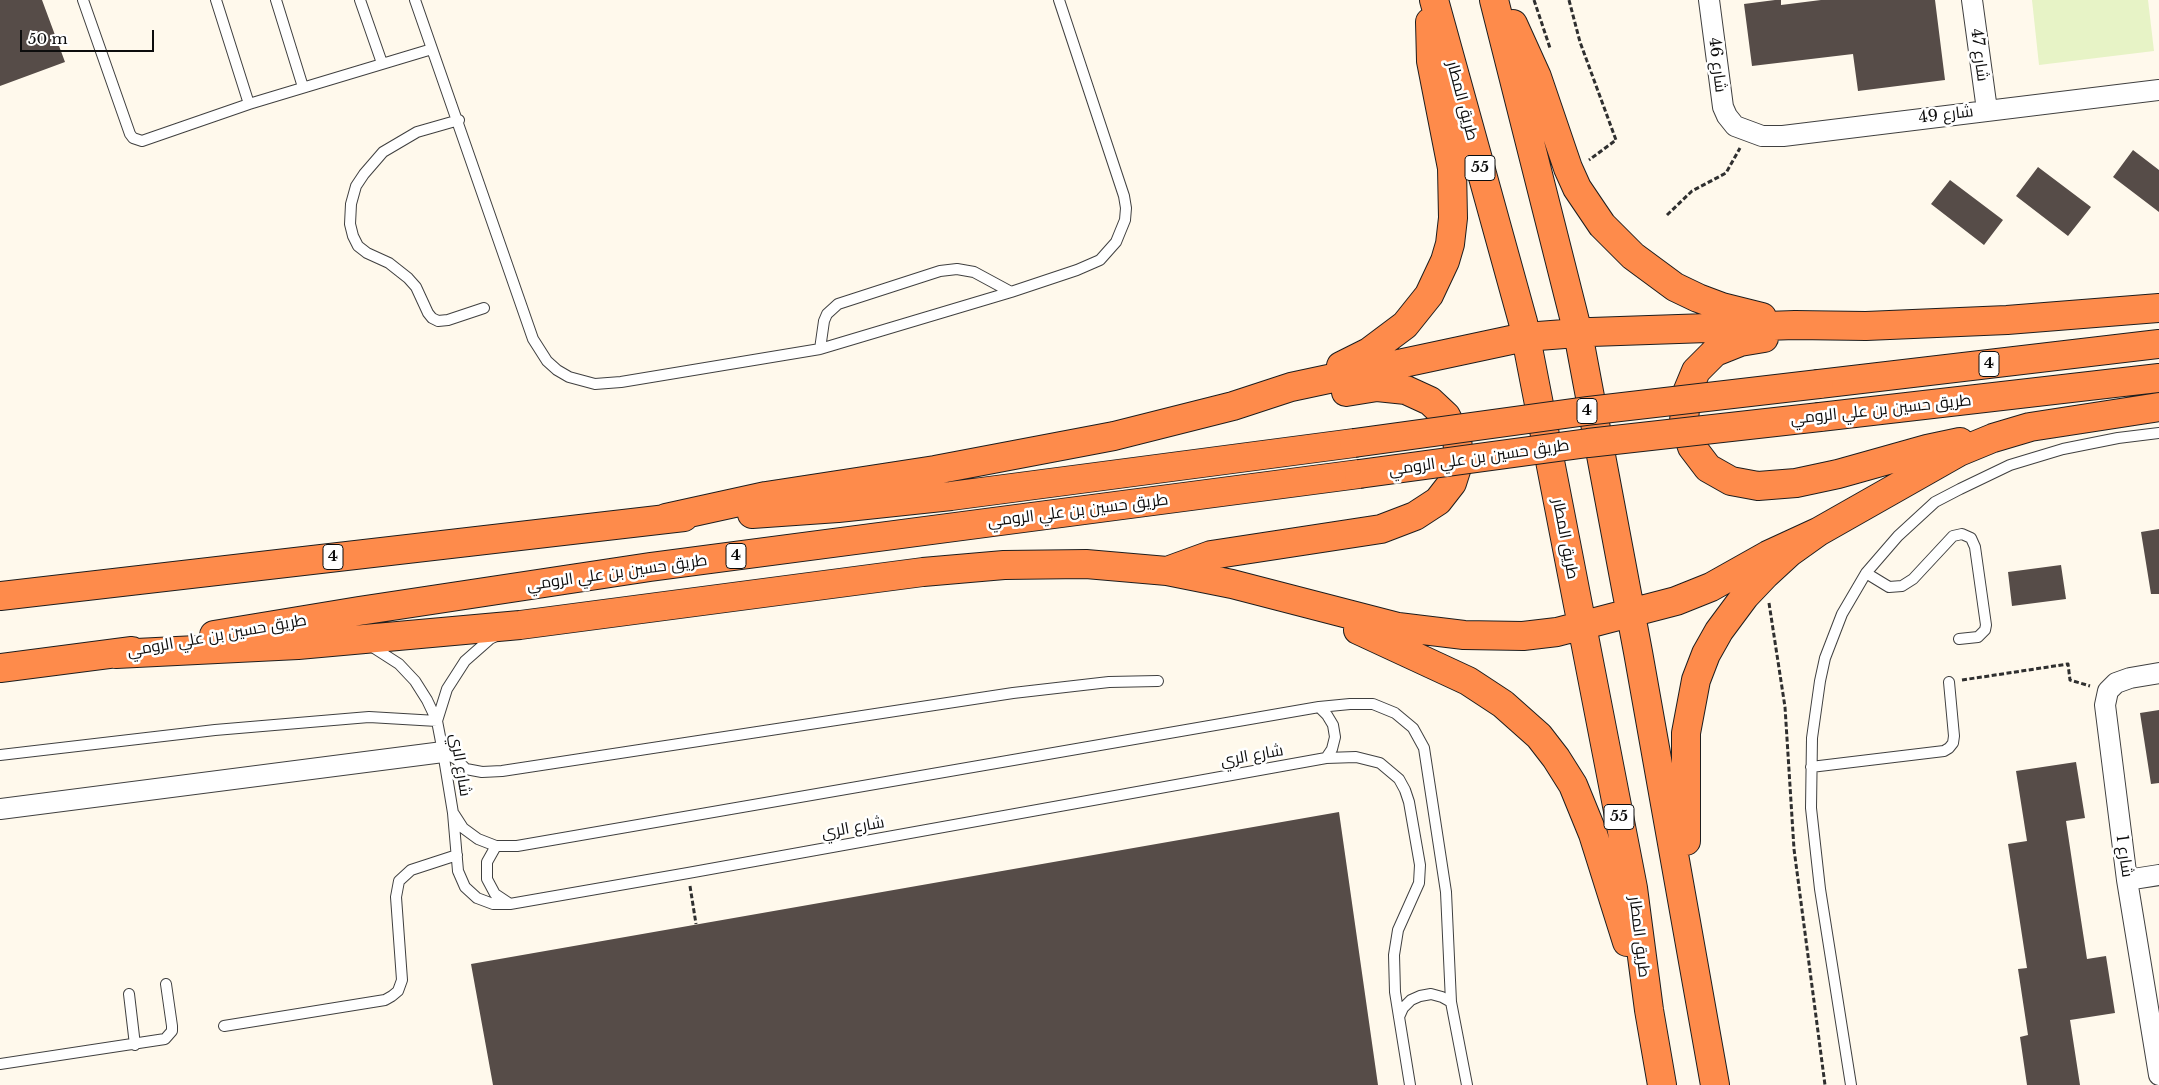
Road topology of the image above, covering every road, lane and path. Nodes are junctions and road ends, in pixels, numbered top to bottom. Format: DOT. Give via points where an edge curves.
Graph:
graph roads {
  1 [pos="83,0"];
  2 [pos="216,0"];
  3 [pos="276,0"];
  4 [pos="360,0"];
  5 [pos="415,0"];
  6 [pos="1059,0"];
  7 [pos="1434,0"];
  8 [pos="1494,0"];
  9 [pos="1501,0"];
  10 [pos="1569,0"];
  11 [pos="1709,0"];
  12 [pos="1972,0"];
  13 [pos="432,49"];
  14 [pos="382,63"];
  15 [pos="303,87"];
  16 [pos="2159,90"];
  17 [pos="249,104"];
  18 [pos="1986,110"];
  19 [pos="459,120"];
  20 [pos="1741,129"];
  21 [pos="1593,168"];
  22 [pos="1667,215"];
  23 [pos="1011,292"];
  24 [pos="484,308"];
  25 [pos="2159,308"];
  26 [pos="1795,326"];
  27 [pos="1578,333"];
  28 [pos="1525,337"];
  29 [pos="2159,344"];
  30 [pos="820,350"];
  31 [pos="2159,378"];
  32 [pos="1291,387"];
  33 [pos="2159,406"];
  34 [pos="2159,432"];
  35 [pos="1993,438"];
  36 [pos="666,518"];
  37 [pos="1818,532"];
  38 [pos="1167,571"];
  39 [pos="1866,573"];
  40 [pos="1765,575"];
  41 [pos="0,596"];
  42 [pos="1293,601"];
  43 [pos="1631,613"];
  44 [pos="520,625"];
  45 [pos="1582,626"];
  46 [pos="359,640"];
  47 [pos="1959,640"];
  48 [pos="116,654"];
  49 [pos="0,668"];
  50 [pos="2159,673"];
  51 [pos="1158,681"];
  52 [pos="1949,682"];
  53 [pos="2108,691"];
  54 [pos="1319,707"];
  55 [pos="437,721"];
  56 [pos="443,752"];
  57 [pos="0,756"];
  58 [pos="1326,758"];
  59 [pos="1811,767"];
  60 [pos="0,809"];
  61 [pos="453,813"];
  62 [pos="496,846"];
  63 [pos="457,855"];
  64 [pos="688,873"];
  65 [pos="2159,875"];
  66 [pos="2127,880"];
  67 [pos="510,904"];
  68 [pos="696,924"];
  69 [pos="1687,925"];
  70 [pos="166,984"];
  71 [pos="129,994"];
  72 [pos="1451,1002"];
  73 [pos="1649,1010"];
  74 [pos="1399,1018"];
  75 [pos="224,1026"];
  76 [pos="135,1045"];
  77 [pos="0,1064"];
  78 [pos="2159,1075"];
  79 [pos="1410,1085"];
  80 [pos="1467,1085"];
  81 [pos="1662,1085"];
  82 [pos="1715,1085"];
  83 [pos="1825,1085"];
  84 [pos="1851,1085"];
  1 -- 17 [label="lane" via="133,138 146,140"];
  2 -- 17 [label="lane"];
  3 -- 15 [label="lane"];
  4 -- 14 [label="lane"];
  5 -- 13 [label="lane"];
  6 -- 23 [label="lane" via="1124,196 1125,220 1116,242 1100,260"];
  7 -- 28 [label="highway, طريق المطار / 55"];
  7 -- 32 [label="highway" via="1429,29 1431,61 1448,143 1454,193 1445,261 1418,310 1388,340 1345,365"];
  8 -- 27 [label="highway"];
  9 -- 26 [label="highway" via="1537,77 1560,148 1578,188 1617,241 1653,272 1698,298"];
  10 -- 21 [label="path" via="1580,42 1616,140 1589,160"];
  11 -- 20 [label="street, شارع 46" via="1723,107 1727,116"];
  12 -- 18 [label="street, شارع 47"];
  13 -- 14 [label="lane"];
  13 -- 19 [label="lane"];
  14 -- 15 [label="lane"];
  15 -- 17 [label="lane"];
  16 -- 18 [label="street, شارع 49"];
  18 -- 20 [label="street, شارع 49" via="1783,136 1762,136"];
  19 -- 24 [label="lane" via="417,132 383,152 356,186 350,224 358,246 408,278 432,318 448,320"];
  19 -- 30 [label="lane" via="533,338 547,361 557,370 581,382 608,384"];
  20 -- 22 [label="path" via="1726,173 1692,191"];
  23 -- 30 [label="lane"];
  23 -- 30 [label="lane" via="974,272 940,271 838,304 824,321"];
  25 -- 26 [label="highway" via="2007,320"];
  26 -- 27 [label="highway"];
  26 -- 35 [label="highway" via="1773,337 1740,342 1715,352 1696,371 1686,396 1684,422 1692,447 1708,468 1731,482 1758,486 1796,483 1927,449"];
  27 -- 28 [label="highway"];
  27 -- 43 [label="highway"];
  28 -- 32 [label="highway"];
  28 -- 45 [label="highway, طريق المطار / 55"];
  29 -- 36 [label="highway, طريق حسين بن علي الرومي / 4, bridge" via="1596,410 894,502 781,513"];
  31 -- 48 [label="highway, طريق حسين بن علي الرومي / 4, bridge" via="1588,444 650,567 298,620"];
  32 -- 36 [label="highway" via="1114,436 935,470 766,496"];
  32 -- 38 [label="highway" via="1310,396 1392,388 1406,390 1430,401 1453,427 1459,449 1457,472 1446,493 1428,510 1381,529 1211,555"];
  33 -- 35 [label="highway" via="2049,424"];
  34 -- 39 [label="lane" via="2063,448 1984,476 1935,502 1898,536"];
  35 -- 37 [label="highway" via="1959,452"];
  36 -- 41 [label="highway, طريق حسين بن علي الرومي / 4"];
  37 -- 40 [label="highway"];
  37 -- 43 [label="highway" via="1711,587"];
  38 -- 42 [label="highway"];
  38 -- 44 [label="highway" via="1086,564 923,572"];
  39 -- 47 [label="lane" via="1889,587 1902,586 1913,579 1953,536 1962,534 1971,538 1986,625 1978,637"];
  39 -- 59 [label="lane" via="1842,614 1825,658 1815,710"];
  40 -- 69 [label="highway" via="1745,596 1715,638 1696,680 1690,706 1684,760"];
  40 -- 83 [label="path" via="1785,706 1794,850"];
  42 -- 45 [label="highway" via="1398,627 1464,635 1523,636"];
  42 -- 73 [label="highway" via="1468,681 1503,704 1539,736 1573,785"];
  43 -- 45 [label="highway"];
  43 -- 69 [label="highway"];
  44 -- 46 [label="highway"];
  44 -- 55 [label="lane, شارع الري" via="490,639 465,661 447,689"];
  45 -- 73 [label="highway, طريق المطار / 55" via="1633,888"];
  46 -- 48 [label="highway"];
  46 -- 55 [label="lane, شارع الري" via="399,664 428,700"];
  48 -- 49 [label="highway, طريق حسين بن علي الرومي / 4"];
  50 -- 53 [label="street" via="2130,678 2116,683"];
  51 -- 56 [label="lane" via="1109,682 1014,693 502,771 474,772"];
  52 -- 53 [label="path" via="2068,664 2070,680"];
  52 -- 59 [label="lane" via="1954,736 1949,748"];
  53 -- 66 [label="street, شارع 1" via="2106,721"];
  54 -- 58 [label="lane" via="1328,715 1334,731 1332,749"];
  54 -- 62 [label="lane, شارع الري" via="527,844"];
  54 -- 72 [label="lane, شارع الري" via="1374,704 1395,713 1413,728 1424,748 1446,892"];
  55 -- 56 [label="lane, شارع الري"];
  55 -- 57 [label="lane" via="369,717 331,720 215,730"];
  56 -- 60 [label="street"];
  56 -- 61 [label="lane, شارع الري"];
  58 -- 64 [label="lane, شارع الري"];
  58 -- 74 [label="lane, شارع الري" via="1356,757 1380,763 1399,779 1409,802 1420,873 1417,892 1396,941 1393,968"];
  59 -- 84 [label="lane" via="1811,808 1820,889"];
  61 -- 62 [label="lane, شارع الري" via="463,828"];
  61 -- 63 [label="lane, شارع الري"];
  62 -- 67 [label="lane" via="488,862 488,879 495,894"];
  63 -- 67 [label="lane, شارع الري" via="458,871 476,898 493,904"];
  63 -- 75 [label="lane" via="411,870 399,882 396,897 402,980 392,996 385,1000"];
  64 -- 67 [label="lane, شارع الري"];
  64 -- 68 [label="path"];
  65 -- 66 [label="street"];
  66 -- 78 [label="street, شارع 1"];
  69 -- 82 [label="highway"];
  70 -- 76 [label="lane" via="172,1031 166,1039"];
  71 -- 76 [label="lane"];
  72 -- 74 [label="lane" via="1442,996 1420,996 1403,1008"];
  72 -- 80 [label="lane, شارع الري"];
  73 -- 81 [label="highway, طريق المطار / 55"];
  74 -- 79 [label="lane, شارع الري"];
  76 -- 77 [label="lane"];
}
